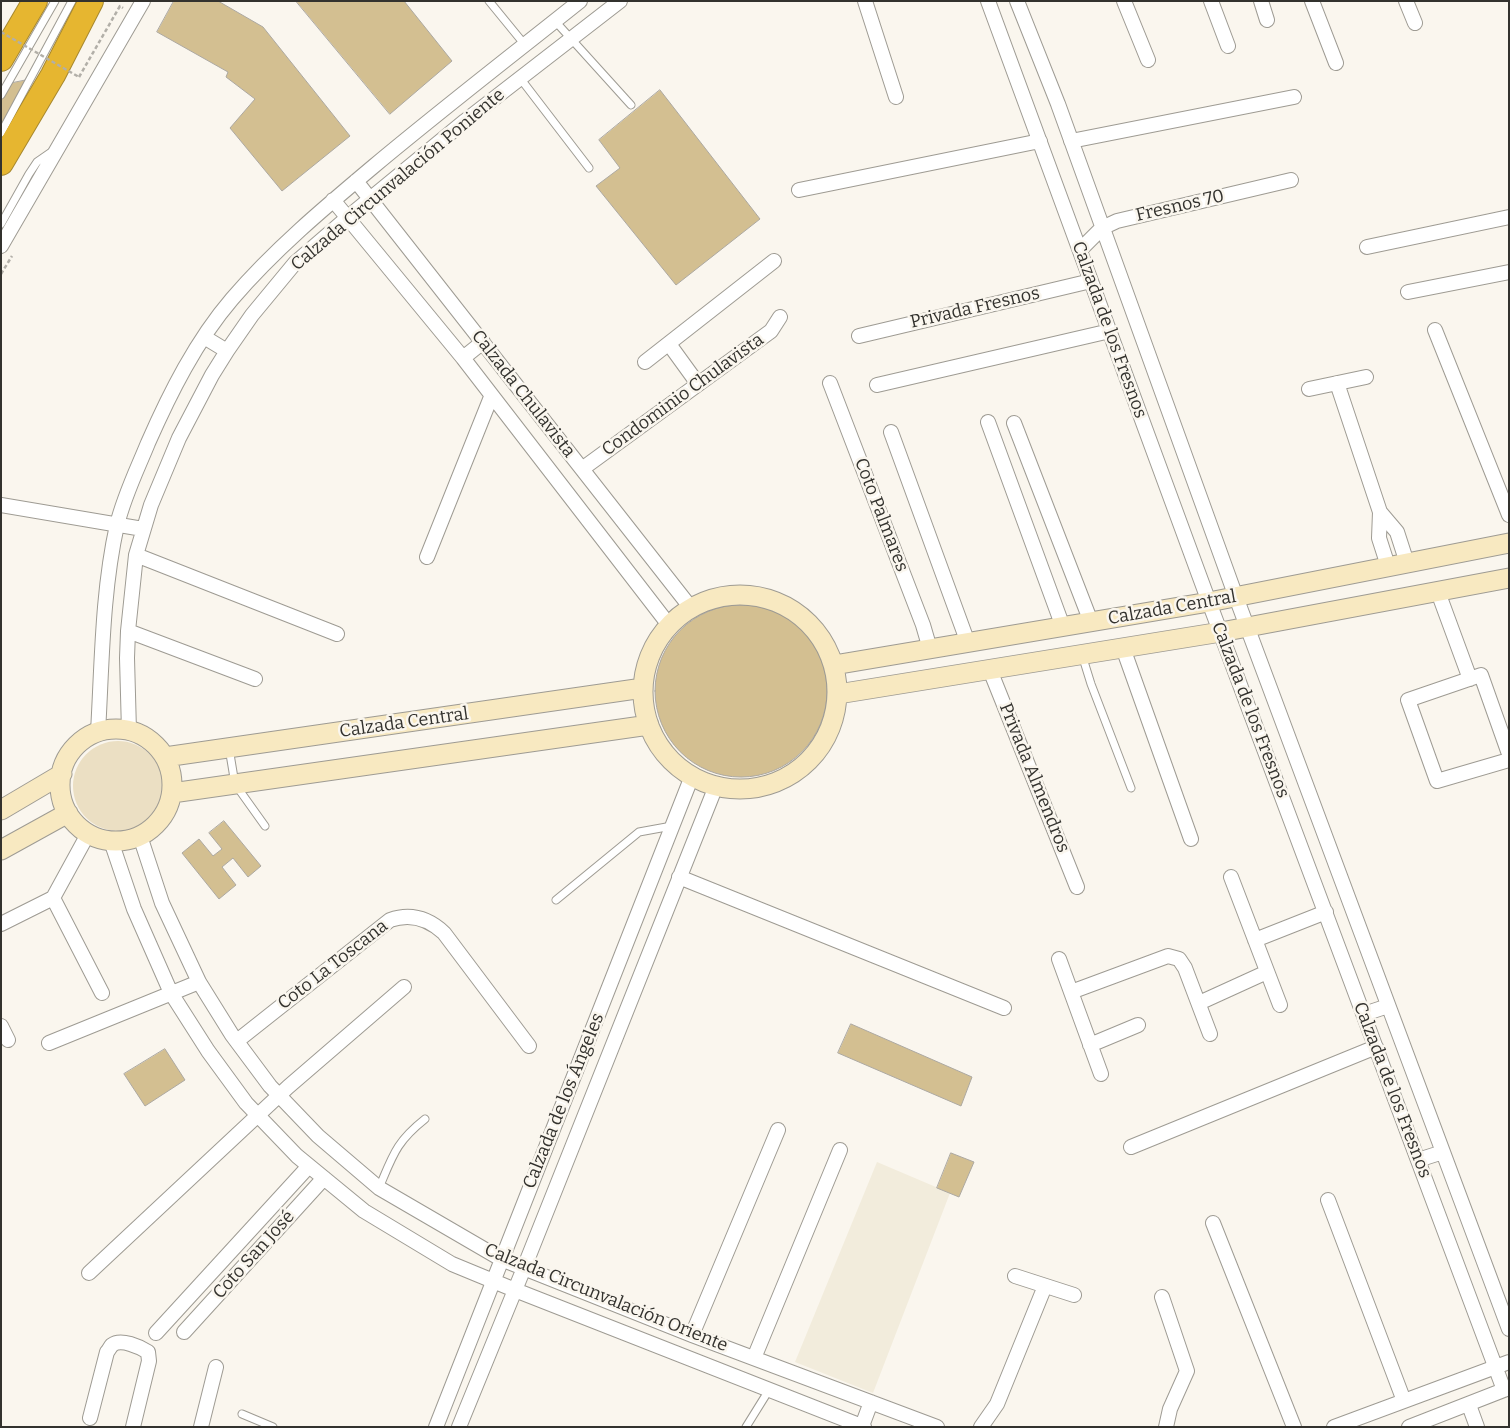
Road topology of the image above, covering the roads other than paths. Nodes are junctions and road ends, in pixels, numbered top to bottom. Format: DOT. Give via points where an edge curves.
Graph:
graph roads {
  1 [pos="35,1"];
  2 [pos="55,1"];
  3 [pos="72,1"];
  4 [pos="92,1"];
  5 [pos="143,1"];
  6 [pos="489,1"];
  7 [pos="580,1"];
  8 [pos="620,1"];
  9 [pos="865,1"];
  10 [pos="988,1"];
  11 [pos="1017,1"];
  12 [pos="1124,1"];
  13 [pos="1212,1"];
  14 [pos="1260,1"];
  15 [pos="1312,1"];
  16 [pos="1406,1"];
  17 [pos="1267,20"];
  18 [pos="555,21"];
  19 [pos="1415,23"];
  20 [pos="570,39"];
  21 [pos="525,44"];
  22 [pos="1228,46"];
  23 [pos="1,59"];
  24 [pos="1148,60"];
  25 [pos="1336,64"];
  26 [pos="53,74"];
  27 [pos="520,78"];
  28 [pos="1,95"];
  29 [pos="1294,96"];
  30 [pos="896,98"];
  31 [pos="450,103"];
  32 [pos="631,105"];
  33 [pos="465,121"];
  34 [pos="1,133"];
  35 [pos="1040,141"];
  36 [pos="1071,141"];
  37 [pos="59,146"];
  38 [pos="1,163"];
  39 [pos="588,168"];
  40 [pos="1291,180"];
  41 [pos="356,181"];
  42 [pos="1,183"];
  43 [pos="800,190"];
  44 [pos="370,199"];
  45 [pos="333,200"];
  46 [pos="1509,217"];
  47 [pos="347,218"];
  48 [pos="1,224"];
  49 [pos="1102,228"];
  50 [pos="1,246"];
  51 [pos="1367,247"];
  52 [pos="1080,250"];
  53 [pos="774,261"];
  54 [pos="1509,272"];
  55 [pos="1091,282"];
  56 [pos="1408,292"];
  57 [pos="780,318"];
  58 [pos="1435,330"];
  59 [pos="1110,332"];
  60 [pos="859,336"];
  61 [pos="204,337"];
  62 [pos="483,342"];
  63 [pos="669,344"];
  64 [pos="226,351"];
  65 [pos="463,358"];
  66 [pos="645,362"];
  67 [pos="1366,377"];
  68 [pos="830,383"];
  69 [pos="1336,383"];
  70 [pos="698,384"];
  71 [pos="877,385"];
  72 [pos="1309,389"];
  73 [pos="492,396"];
  74 [pos="988,422"];
  75 [pos="1014,423"];
  76 [pos="891,432"];
  77 [pos="582,469"];
  78 [pos="1,505"];
  79 [pos="1380,512"];
  80 [pos="1509,515"];
  81 [pos="117,524"];
  82 [pos="144,529"];
  83 [pos="1509,543"];
  84 [pos="136,555"];
  85 [pos="427,557"];
  86 [pos="1408,563"];
  87 [pos="1388,566"];
  88 [pos="1509,578"];
  89 [pos="1438,592"];
  90 [pos="1236,597"];
  91 [pos="1210,602"];
  92 [pos="690,608"];
  93 [pos="1091,622"];
  94 [pos="669,625"];
  95 [pos="1063,627"];
  96 [pos="1247,627"];
  97 [pos="128,631"];
  98 [pos="1221,632"];
  99 [pos="337,634"];
  100 [pos="968,643"];
  101 [pos="1124,648"];
  102 [pos="930,649"];
  103 [pos="1082,655"];
  104 [pos="834,665"];
  105 [pos="990,670"];
  106 [pos="255,679"];
  107 [pos="1470,679"];
  108 [pos="643,688"];
  109 [pos="838,694"];
  110 [pos="649,724"];
  111 [pos="129,731"];
  112 [pos="98,732"];
  113 [pos="229,748"];
  114 [pos="1509,754"];
  115 [pos="165,757"];
  116 [pos="1509,760"];
  117 [pos="62,774"];
  118 [pos="692,776"];
  119 [pos="235,784"];
  120 [pos="716,786"];
  121 [pos="1131,788"];
  122 [pos="172,793"];
  123 [pos="1,810"];
  124 [pos="68,813"];
  125 [pos="265,826"];
  126 [pos="672,826"];
  127 [pos="88,834"];
  128 [pos="140,836"];
  129 [pos="1191,839"];
  130 [pos="111,841"];
  131 [pos="1,850"];
  132 [pos="1231,876"];
  133 [pos="679,877"];
  134 [pos="1078,887"];
  135 [pos="53,898"];
  136 [pos="556,900"];
  137 [pos="1326,912"];
  138 [pos="1,924"];
  139 [pos="1255,940"];
  140 [pos="1060,959"];
  141 [pos="1267,972"];
  142 [pos="199,982"];
  143 [pos="404,987"];
  144 [pos="1071,992"];
  145 [pos="102,993"];
  146 [pos="172,993"];
  147 [pos="1199,1003"];
  148 [pos="1280,1005"];
  149 [pos="1388,1006"];
  150 [pos="1004,1008"];
  151 [pos="1364,1014"];
  152 [pos="1138,1025"];
  153 [pos="1,1026"];
  154 [pos="1210,1034"];
  155 [pos="8,1040"];
  156 [pos="236,1041"];
  157 [pos="49,1044"];
  158 [pos="1090,1045"];
  159 [pos="529,1046"];
  160 [pos="1376,1047"];
  161 [pos="1100,1074"];
  162 [pos="280,1095"];
  163 [pos="258,1115"];
  164 [pos="425,1119"];
  165 [pos="778,1130"];
  166 [pos="1131,1146"];
  167 [pos="840,1150"];
  168 [pos="1443,1152"];
  169 [pos="1418,1160"];
  170 [pos="309,1166"];
  171 [pos="324,1178"];
  172 [pos="379,1188"];
  173 [pos="1328,1200"];
  174 [pos="1213,1223"];
  175 [pos="502,1259"];
  176 [pos="524,1268"];
  177 [pos="89,1272"];
  178 [pos="1014,1276"];
  179 [pos="493,1281"];
  180 [pos="1044,1286"];
  181 [pos="515,1290"];
  182 [pos="1074,1295"];
  183 [pos="1162,1297"];
  184 [pos="1509,1329"];
  185 [pos="184,1332"];
  186 [pos="156,1333"];
  187 [pos="692,1335"];
  188 [pos="754,1358"];
  189 [pos="1502,1364"];
  190 [pos="216,1367"];
  191 [pos="1506,1389"];
  192 [pos="769,1390"];
  193 [pos="1404,1401"];
  194 [pos="871,1402"];
  195 [pos="996,1404"];
  196 [pos="1469,1405"];
  197 [pos="1170,1409"];
  198 [pos="242,1414"];
  199 [pos="90,1418"];
  200 [pos="863,1426"];
  201 [pos="134,1427"];
  202 [pos="201,1427"];
  203 [pos="273,1427"];
  204 [pos="436,1427"];
  205 [pos="459,1427"];
  206 [pos="746,1427"];
  207 [pos="937,1427"];
  208 [pos="981,1427"];
  209 [pos="992,1427"];
  210 [pos="1166,1427"];
  211 [pos="1176,1427"];
  212 [pos="1294,1427"];
  213 [pos="1334,1427"];
  214 [pos="1409,1427"];
  215 [pos="1477,1427"];
  1 -- 23 [label="highway"];
  2 -- 28 [label="lane"];
  3 -- 34 [label="lane"];
  4 -- 26 [label="highway"];
  5 -- 37 [label="street"];
  6 -- 21 [label="lane"];
  7 -- 18 [label="street, Calzada Circunvalación Poniente"];
  8 -- 20 [label="street, Calzada Circunvalación Poniente"];
  9 -- 30 [label="street"];
  10 -- 35 [label="street, Calzada de los Fresnos"];
  11 -- 36 [label="street, Calzada de los Fresnos"];
  12 -- 24 [label="street"];
  13 -- 22 [label="street"];
  14 -- 17 [label="street"];
  15 -- 25 [label="street"];
  16 -- 19 [label="street"];
  18 -- 20 [label="lane"];
  18 -- 21 [label="street, Calzada Circunvalación Poniente"];
  20 -- 27 [label="street, Calzada Circunvalación Poniente"];
  20 -- 32 [label="lane"];
  21 -- 31 [label="street, Calzada Circunvalación Poniente"];
  26 -- 38 [label="highway"];
  26 -- 42 [label="highway"];
  27 -- 33 [label="street, Calzada Circunvalación Poniente"];
  27 -- 39 [label="lane"];
  29 -- 36 [label="street"];
  31 -- 33 [label="street"];
  31 -- 41 [label="street, Calzada Circunvalación Poniente"];
  33 -- 44 [label="street, Calzada Circunvalación Poniente"];
  35 -- 43 [label="street"];
  35 -- 52 [label="street, Calzada de los Fresnos"];
  36 -- 49 [label="street, Calzada de los Fresnos"];
  37 -- 48 [label="lane" via="38,162 29,174"];
  37 -- 50 [label="street"];
  40 -- 49 [label="street, Fresnos 70" via="1117,221"];
  41 -- 44 [label="street, Calzada Chulavista"];
  41 -- 45 [label="street, Calzada Circunvalación Poniente"];
  44 -- 47 [label="street, Calzada Circunvalación Poniente"];
  44 -- 62 [label="street, Calzada Chulavista"];
  45 -- 47 [label="street, Calzada Chulavista"];
  45 -- 61 [label="street, Calzada Circunvalación Poniente" via="278,249 231,300"];
  46 -- 51 [label="street"];
  47 -- 64 [label="street, Calzada Circunvalación Poniente" via="295,263"];
  47 -- 65 [label="street, Calzada Chulavista"];
  49 -- 52 [label="street, Fresnos 70"];
  49 -- 90 [label="street, Calzada de los Fresnos"];
  52 -- 55 [label="street, Calzada de los Fresnos"];
  53 -- 63 [label="street"];
  54 -- 56 [label="street"];
  55 -- 59 [label="street, Calzada de los Fresnos"];
  55 -- 60 [label="street, Privada Fresnos"];
  57 -- 70 [label="street, Condominio Chulavista" via="771,331"];
  58 -- 80 [label="street"];
  59 -- 71 [label="street"];
  59 -- 91 [label="street, Calzada de los Fresnos"];
  61 -- 64 [label="street"];
  61 -- 81 [label="street, Calzada Circunvalación Poniente" via="156,426 125,496"];
  62 -- 65 [label="street"];
  62 -- 77 [label="street, Calzada Chulavista"];
  63 -- 66 [label="street"];
  63 -- 70 [label="street"];
  64 -- 82 [label="street, Calzada Circunvalación Poniente" via="179,438"];
  65 -- 73 [label="street, Calzada Chulavista"];
  67 -- 69 [label="street"];
  68 -- 102 [label="street, Coto Palmares"];
  69 -- 72 [label="street"];
  69 -- 79 [label="street"];
  70 -- 77 [label="street, Condominio Chulavista"];
  73 -- 85 [label="street"];
  73 -- 94 [label="street, Calzada Chulavista"];
  74 -- 95 [label="street"];
  75 -- 93 [label="street"];
  76 -- 100 [label="street"];
  77 -- 92 [label="street, Calzada Chulavista"];
  78 -- 81 [label="street"];
  79 -- 86 [label="street" via="1397,532"];
  79 -- 87 [label="street" via="1379,538"];
  81 -- 82 [label="street"];
  81 -- 112 [label="street, Calzada Circunvalación Poniente" via="109,568"];
  82 -- 84 [label="street, Calzada Circunvalación Poniente"];
  83 -- 86 [label="street, Calzada Central"];
  84 -- 97 [label="street, Calzada Circunvalación Poniente"];
  84 -- 99 [label="street"];
  86 -- 87 [label="street, Calzada Central"];
  87 -- 90 [label="street, Calzada Central"];
  88 -- 89 [label="street, Calzada Central"];
  89 -- 96 [label="street, Calzada Central"];
  89 -- 107 [label="street"];
  90 -- 91 [label="street, Calzada Central"];
  90 -- 96 [label="street, Calzada de los Fresnos"];
  91 -- 93 [label="street, Calzada Central"];
  91 -- 98 [label="street, Calzada de los Fresnos"];
  92 -- 94 [label="street"];
  92 -- 104 [label="street" via="718,598 747,595 767,598 801,616 816,630"];
  93 -- 95 [label="street, Calzada Central"];
  94 -- 108 [label="street" via="650,655"];
  95 -- 100 [label="street, Calzada Central"];
  96 -- 98 [label="street, Calzada Central"];
  96 -- 149 [label="street, Calzada de los Fresnos"];
  97 -- 106 [label="street"];
  97 -- 111 [label="street, Calzada Circunvalación Poniente"];
  98 -- 101 [label="street, Calzada Central"];
  98 -- 137 [label="street, Calzada de los Fresnos"];
  100 -- 102 [label="street, Calzada Central"];
  101 -- 103 [label="street, Calzada Central"];
  101 -- 129 [label="street"];
  102 -- 104 [label="street, Calzada Central"];
  103 -- 105 [label="street, Calzada Central"];
  103 -- 121 [label="lane" via="1090,684"];
  104 -- 109 [label="street"];
  105 -- 109 [label="street, Calzada Central"];
  105 -- 134 [label="street, Privada Almendros"];
  107 -- 114 [label="street" via="1481,675"];
  107 -- 116 [label="street" via="1408,700 1437,781"];
  108 -- 110 [label="street"];
  108 -- 113 [label="street, Calzada Central"];
  109 -- 120 [label="street" via="834,718 824,741 809,761 796,771 766,786 741,789"];
  110 -- 118 [label="street" via="666,754"];
  110 -- 119 [label="street, Calzada Central"];
  111 -- 112 [label="street"];
  111 -- 115 [label="street" via="156,745"];
  112 -- 117 [label="street" via="81,742 69,756"];
  113 -- 115 [label="street, Calzada Central"];
  113 -- 119 [label="lane"];
  115 -- 122 [label="street" via="172,774"];
  117 -- 123 [label="street"];
  117 -- 124 [label="street" via="60,787"];
  118 -- 120 [label="street"];
  118 -- 126 [label="street, Calzada de los Ángeles"];
  119 -- 122 [label="street, Calzada Central"];
  119 -- 125 [label="lane"];
  120 -- 133 [label="street, Calzada de los Ángeles"];
  122 -- 128 [label="street" via="166,811 155,826"];
  124 -- 127 [label="street"];
  124 -- 131 [label="street"];
  126 -- 136 [label="lane" via="639,832"];
  126 -- 175 [label="street, Calzada de los Ángeles"];
  127 -- 130 [label="street"];
  127 -- 135 [label="street"];
  128 -- 130 [label="street" via="126,841"];
  128 -- 142 [label="street, Calzada Circunvalación Oriente" via="162,903"];
  130 -- 146 [label="street, Calzada Circunvalación Oriente" via="134,909"];
  132 -- 139 [label="street"];
  133 -- 150 [label="street"];
  133 -- 176 [label="street, Calzada de los Ángeles"];
  135 -- 138 [label="street"];
  135 -- 145 [label="street"];
  137 -- 139 [label="street"];
  137 -- 151 [label="street, Calzada de los Fresnos"];
  139 -- 141 [label="street"];
  140 -- 144 [label="street"];
  141 -- 147 [label="street"];
  141 -- 148 [label="street"];
  142 -- 146 [label="street"];
  142 -- 156 [label="street, Calzada Circunvalación Oriente"];
  143 -- 162 [label="street"];
  144 -- 147 [label="street" via="1168,956 1178,959 1185,968"];
  144 -- 158 [label="street"];
  146 -- 157 [label="street"];
  146 -- 163 [label="street, Calzada Circunvalación Oriente" via="208,1051"];
  147 -- 154 [label="street"];
  149 -- 151 [label="street"];
  149 -- 168 [label="street, Calzada de los Fresnos"];
  151 -- 160 [label="street, Calzada de los Fresnos"];
  152 -- 158 [label="street"];
  153 -- 155 [label="street"];
  156 -- 159 [label="street, Coto La Toscana" via="390,920 410,916 430,922 444,933"];
  156 -- 162 [label="street, Calzada Circunvalación Oriente"];
  158 -- 161 [label="street"];
  160 -- 166 [label="street"];
  160 -- 169 [label="street, Calzada de los Fresnos"];
  162 -- 163 [label="street"];
  162 -- 172 [label="street, Calzada Circunvalación Oriente" via="318,1136"];
  163 -- 170 [label="street, Calzada Circunvalación Oriente"];
  163 -- 177 [label="street"];
  164 -- 172 [label="lane" via="395,1149"];
  165 -- 187 [label="street"];
  167 -- 188 [label="street"];
  168 -- 169 [label="street"];
  168 -- 184 [label="street, Calzada de los Fresnos"];
  169 -- 189 [label="street, Calzada de los Fresnos"];
  170 -- 171 [label="street, Calzada Circunvalación Oriente"];
  170 -- 186 [label="street"];
  171 -- 179 [label="street, Calzada Circunvalación Oriente" via="364,1211 452,1264"];
  171 -- 185 [label="street, Coto San José"];
  172 -- 175 [label="street, Calzada Circunvalación Oriente"];
  173 -- 193 [label="street"];
  174 -- 212 [label="street"];
  175 -- 176 [label="street, Calzada Circunvalación Oriente"];
  175 -- 179 [label="street, Calzada de los Ángeles"];
  176 -- 181 [label="street, Calzada de los Ángeles"];
  176 -- 187 [label="street, Calzada Circunvalación Oriente"];
  178 -- 180 [label="street"];
  179 -- 181 [label="street, Calzada Circunvalación Oriente"];
  179 -- 204 [label="street, Calzada de los Ángeles"];
  180 -- 182 [label="street"];
  180 -- 195 [label="street"];
  181 -- 192 [label="street, Calzada Circunvalación Oriente"];
  181 -- 205 [label="street, Calzada de los Ángeles"];
  183 -- 197 [label="street" via="1187,1371"];
  187 -- 188 [label="street, Calzada Circunvalación Oriente"];
  188 -- 194 [label="street, Calzada Circunvalación Oriente"];
  189 -- 191 [label="street, Calzada de los Fresnos"];
  189 -- 193 [label="street"];
  190 -- 202 [label="street"];
  191 -- 196 [label="street"];
  192 -- 200 [label="street, Calzada Circunvalación Oriente"];
  192 -- 206 [label="lane"];
  193 -- 213 [label="street"];
  194 -- 200 [label="street"];
  194 -- 207 [label="street, Calzada Circunvalación Oriente"];
  195 -- 208 [label="street"];
  195 -- 209 [label="street"];
  196 -- 214 [label="street"];
  196 -- 215 [label="street"];
  197 -- 210 [label="street"];
  197 -- 211 [label="street"];
  198 -- 203 [label="lane"];
  199 -- 201 [label="street" via="107,1352 119,1342 148,1352 149,1361"];
}
